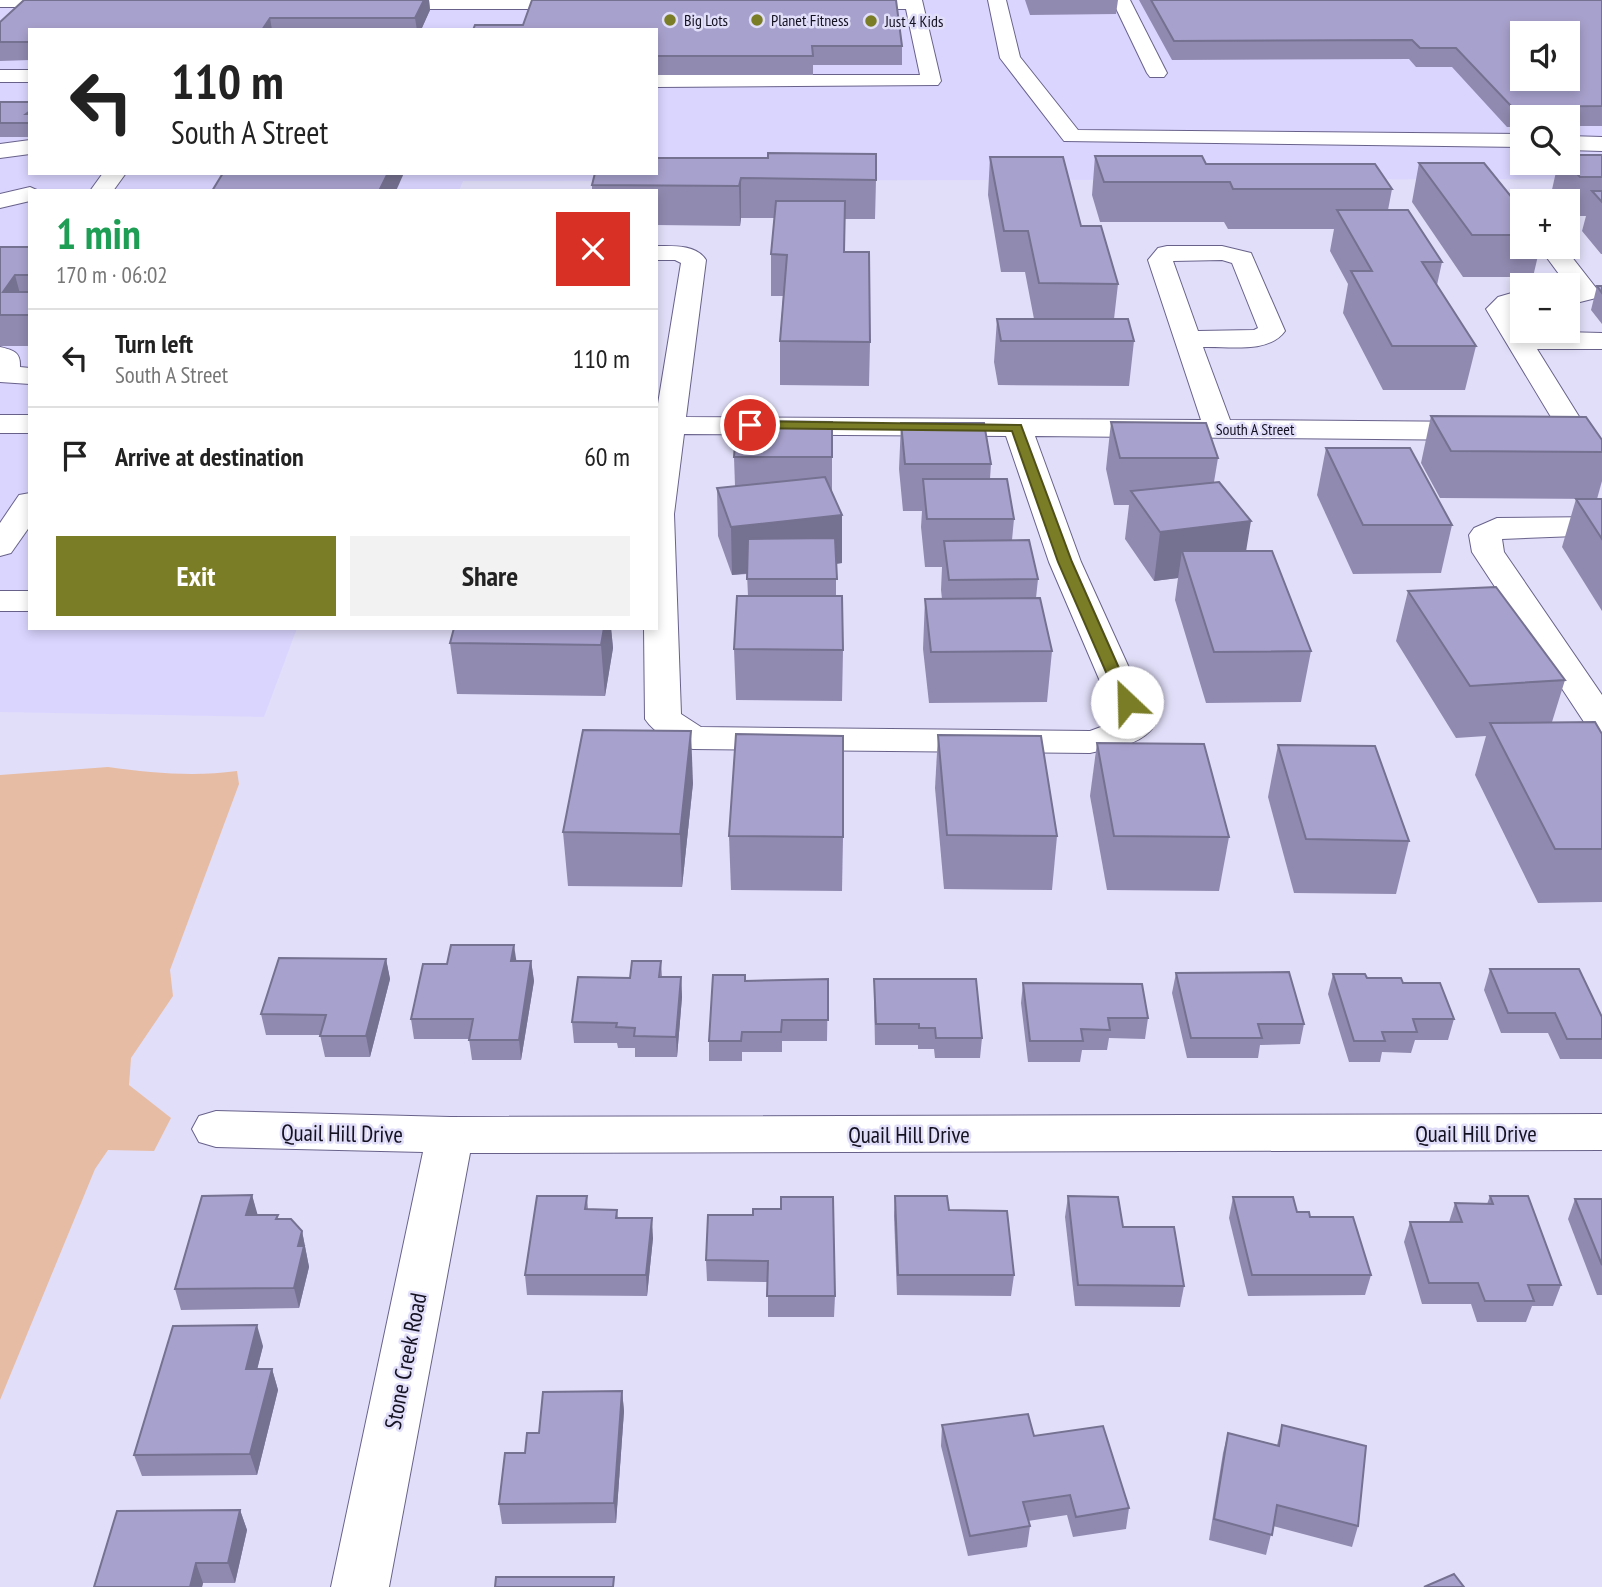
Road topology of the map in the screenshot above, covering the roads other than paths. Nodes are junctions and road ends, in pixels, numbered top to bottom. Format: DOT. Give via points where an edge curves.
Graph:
graph roads {
  1 [pos="997,0"];
  2 [pos="1121,0"];
  3 [pos="45,1"];
  4 [pos="0,2"];
  5 [pos="94,2"];
  6 [pos="914,2"];
  7 [pos="362,4"];
  8 [pos="448,4"];
  9 [pos="596,4"];
  10 [pos="828,4"];
  11 [pos="484,7"];
  12 [pos="26,19"];
  13 [pos="438,21"];
  14 [pos="1157,73"];
  15 [pos="0,76"];
  16 [pos="28,76"];
  17 [pos="658,81"];
  18 [pos="1510,141"];
  19 [pos="1580,143"];
  20 [pos="1602,144"];
  21 [pos="28,147"];
  22 [pos="0,151"];
  23 [pos="0,168"];
  24 [pos="113,175"];
  25 [pos="36,184"];
  26 [pos="103,189"];
  27 [pos="0,201"];
  28 [pos="658,253"];
  29 [pos="1560,259"];
  30 [pos="1571,273"];
  31 [pos="1580,284"];
  32 [pos="1580,294"];
  33 [pos="1510,301"];
  34 [pos="1510,327"];
  35 [pos="1187,339"];
  36 [pos="1580,341"];
  37 [pos="1602,341"];
  38 [pos="1520,343"];
  39 [pos="0,425"];
  40 [pos="28,425"];
  41 [pos="664,425"];
  42 [pos="1017,427"];
  43 [pos="1218,429"];
  44 [pos="1507,431"];
  45 [pos="1574,431"];
  46 [pos="28,505"];
  47 [pos="1602,526"];
  48 [pos="0,546"];
  49 [pos="0,601"];
  50 [pos="28,601"];
  51 [pos="1602,722"];
  52 [pos="216,1129"];
  53 [pos="1602,1132"];
  54 [pos="450,1135"];
  55 [pos="360,1587"];
  1 -- 18 [label="street" via="1010,58 1072,136"];
  2 -- 14 [label="street"];
  3 -- 4 [label="street"];
  3 -- 5 [label="street"];
  3 -- 12 [label="street"];
  6 -- 10 [label="street"];
  6 -- 17 [label="street" via="930,81"];
  7 -- 8 [label="street"];
  8 -- 11 [label="street"];
  8 -- 13 [label="street"];
  9 -- 11 [label="street"];
  15 -- 16 [label="street"];
  19 -- 20 [label="street"];
  21 -- 22 [label="street"];
  23 -- 25 [label="street"];
  24 -- 26 [label="street"];
  25 -- 27 [label="street"];
  28 -- 41 [label="street" via="679,253 694,260 677,311"];
  29 -- 30 [label="street"];
  31 -- 32 [label="street" via="1587,293"];
  33 -- 34 [label="street" via="1499,309"];
  35 -- 35 [label="street" via="1160,260 1167,253 1222,253 1242,258 1272,331 1260,338"];
  35 -- 43 [label="street"];
  36 -- 37 [label="street"];
  38 -- 45 [label="street"];
  39 -- 40 [label="street"];
  41 -- 42 [label="street, South A Street"];
  41 -- 42 [label="street" via="659,514 663,719 693,738 1090,742 1117,736 1137,725 1065,562"];
  42 -- 43 [label="street, South A Street"];
  43 -- 44 [label="street, South A Street"];
  46 -- 48 [label="street"];
  47 -- 51 [label="street" via="1510,527 1485,535 1488,552"];
  49 -- 50 [label="street"];
  52 -- 54 [label="street, Quail Hill Drive"];
  53 -- 54 [label="street, Quail Hill Drive"];
  54 -- 55 [label="street, Stone Creek Road"];
}
